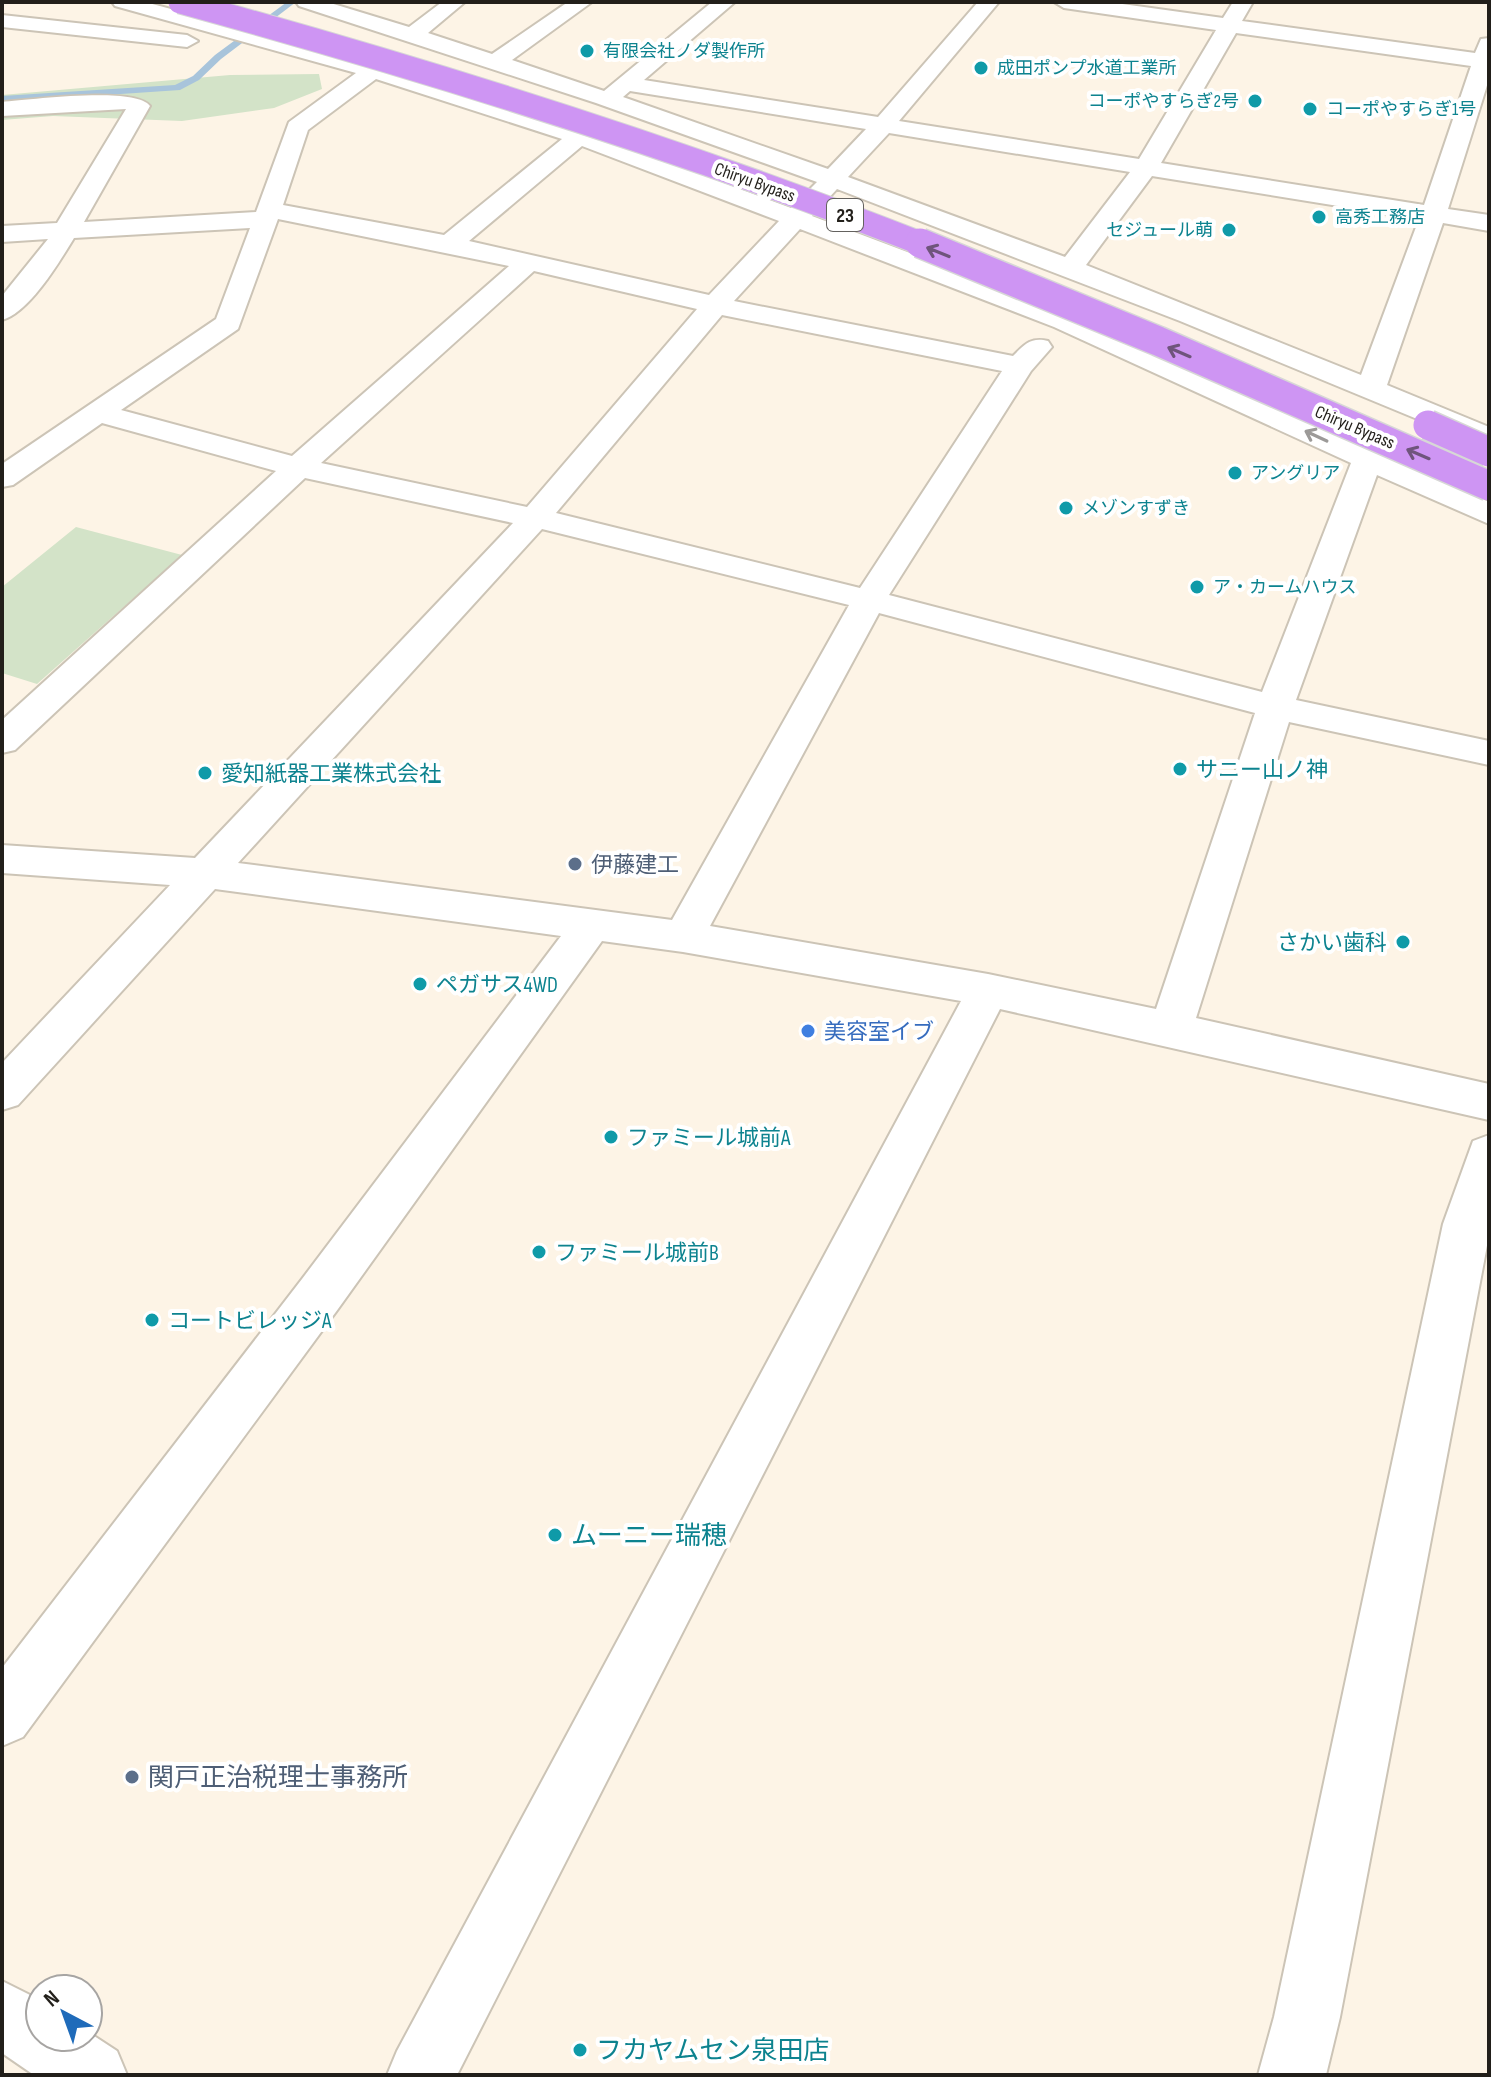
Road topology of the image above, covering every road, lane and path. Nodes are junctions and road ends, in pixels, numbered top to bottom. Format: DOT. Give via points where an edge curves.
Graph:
graph roads {
  1 [pos="122,2"];
  2 [pos="180,2"];
  3 [pos="257,2"];
  4 [pos="306,2"];
  5 [pos="345,2"];
  6 [pos="455,2"];
  7 [pos="582,2"];
  8 [pos="725,2"];
  9 [pos="989,2"];
  10 [pos="1064,2"];
  11 [pos="1243,2"];
  12 [pos="2,21"];
  13 [pos="1232,25"];
  14 [pos="412,35"];
  15 [pos="317,55"];
  16 [pos="1487,56"];
  17 [pos="495,62"];
  18 [pos="373,71"];
  19 [pos="629,84"];
  20 [pos="606,99"];
  21 [pos="2,109"];
  22 [pos="885,123"];
  23 [pos="579,137"];
  24 [pos="1146,167"];
  25 [pos="835,178"];
  26 [pos="267,214"];
  27 [pos="1434,214"];
  28 [pos="797,219"];
  29 [pos="1489,223"];
  30 [pos="67,230"];
  31 [pos="2,234"];
  32 [pos="449,244"];
  33 [pos="529,262"];
  34 [pos="1071,268"];
  35 [pos="715,305"];
  36 [pos="2,312"];
  37 [pos="1064,321"];
  38 [pos="1020,366"];
  39 [pos="1371,388"];
  40 [pos="98,413"];
  41 [pos="1489,438"];
  42 [pos="1489,452"];
  43 [pos="1367,460"];
  44 [pos="298,467"];
  45 [pos="2,478"];
  46 [pos="1489,486"];
  47 [pos="1489,514"];
  48 [pos="535,518"];
  49 [pos="869,600"];
  50 [pos="1275,707"];
  51 [pos="2,741"];
  52 [pos="1489,753"];
  53 [pos="2,859"];
  54 [pos="203,873"];
  55 [pos="591,926"];
  56 [pos="683,937"];
  57 [pos="988,990"];
  58 [pos="1171,1029"];
  59 [pos="2,1092"];
  60 [pos="1489,1102"];
  61 [pos="1489,1154"];
  62 [pos="2,1716"];
  63 [pos="2,2014"];
  64 [pos="93,2075"];
  65 [pos="421,2075"];
  66 [pos="1292,2075"];
  1 -- 15 [label="street"];
  46 -- 2 [label="highway, Chiryu Bypass / 23, one-way, bridge" via="824,207 491,91"];
  3 -- 42 [label="highway, Chiryu Bypass / 23, bridge" via="572,93 747,153 951,229"];
  4 -- 14 [label="street"];
  5 -- 14 [label="street"];
  6 -- 14 [label="street"];
  7 -- 17 [label="street"];
  8 -- 19 [label="street"];
  9 -- 22 [label="street"];
  10 -- 13 [label="street"];
  11 -- 13 [label="street"];
  12 -- 15 [label="street"];
  13 -- 16 [label="street"];
  13 -- 24 [label="street"];
  14 -- 17 [label="street"];
  15 -- 18 [label="street"];
  16 -- 27 [label="street"];
  17 -- 20 [label="street"];
  18 -- 23 [label="street"];
  18 -- 26 [label="street" via="297,127"];
  19 -- 20 [label="street"];
  19 -- 22 [label="street"];
  20 -- 25 [label="street"];
  21 -- 30 [label="street" via="126,101 139,106"];
  22 -- 24 [label="street"];
  22 -- 25 [label="street"];
  23 -- 28 [label="street"];
  23 -- 32 [label="street"];
  24 -- 27 [label="street"];
  24 -- 34 [label="street"];
  25 -- 28 [label="street"];
  25 -- 34 [label="street"];
  26 -- 30 [label="street"];
  26 -- 32 [label="street"];
  26 -- 40 [label="street" via="228,323"];
  27 -- 29 [label="street"];
  27 -- 39 [label="street"];
  28 -- 35 [label="street"];
  28 -- 37 [label="street"];
  30 -- 31 [label="street"];
  30 -- 36 [label="street" via="34,281"];
  32 -- 33 [label="street"];
  33 -- 35 [label="street"];
  33 -- 44 [label="street"];
  34 -- 39 [label="street"];
  35 -- 38 [label="street"];
  35 -- 48 [label="street"];
  37 -- 38 [label="street"];
  43 -- 37 [label="street, one-way"];
  38 -- 49 [label="street"];
  39 -- 41 [label="street"];
  40 -- 44 [label="street"];
  40 -- 45 [label="street"];
  43 -- 47 [label="street"];
  43 -- 50 [label="street"];
  44 -- 48 [label="street"];
  44 -- 51 [label="street"];
  48 -- 49 [label="street"];
  48 -- 54 [label="street"];
  49 -- 50 [label="street"];
  49 -- 56 [label="street"];
  50 -- 52 [label="street"];
  50 -- 58 [label="street"];
  53 -- 54 [label="street"];
  54 -- 55 [label="street"];
  54 -- 59 [label="street"];
  55 -- 56 [label="street"];
  55 -- 62 [label="street"];
  56 -- 57 [label="street"];
  57 -- 58 [label="street"];
  57 -- 65 [label="street"];
  58 -- 60 [label="street"];
  61 -- 66 [label="street" via="1467,1224"];
  63 -- 64 [label="street"];
}
